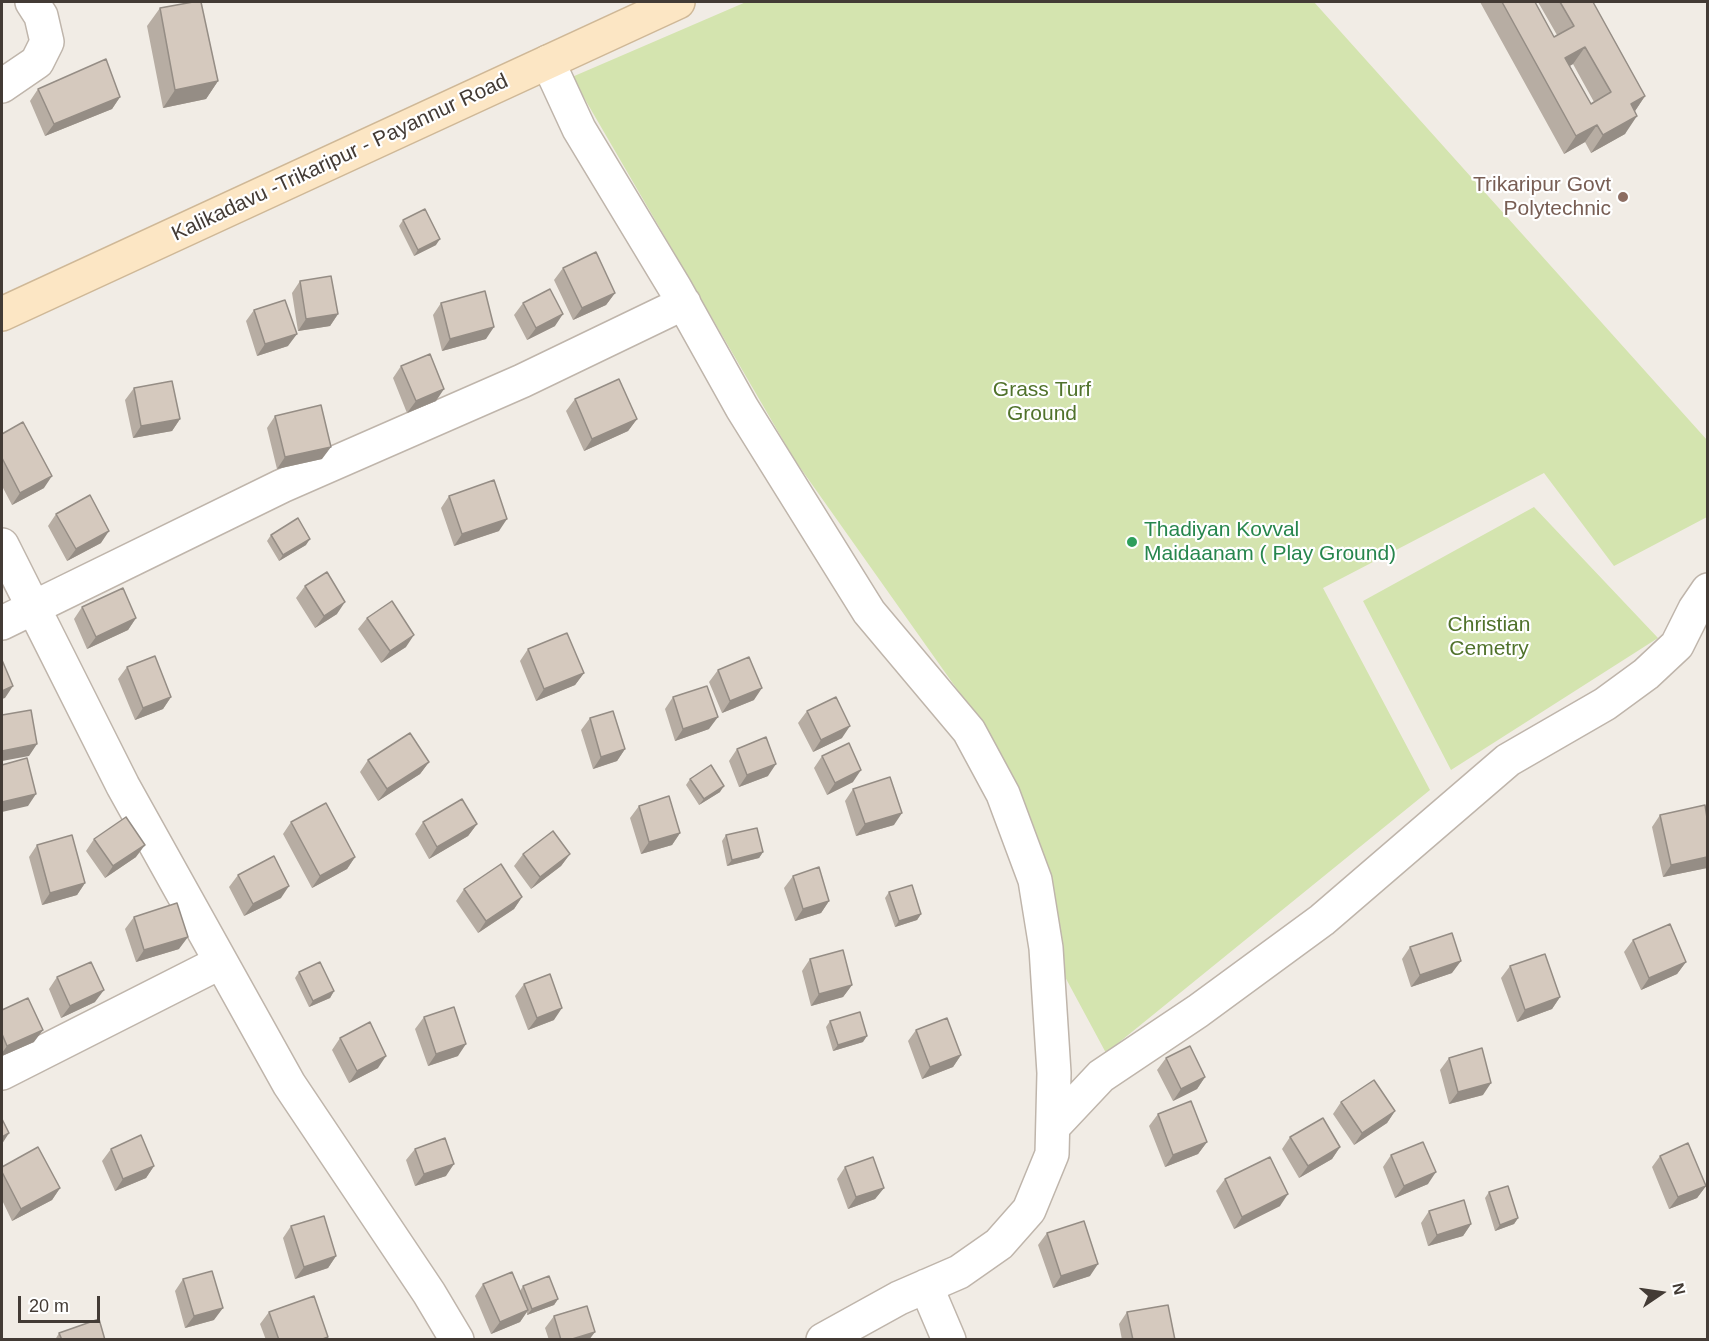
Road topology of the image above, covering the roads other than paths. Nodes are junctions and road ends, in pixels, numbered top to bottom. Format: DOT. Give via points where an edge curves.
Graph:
graph roads {
  1 [pos="33,2"];
  2 [pos="678,2"];
  3 [pos="548,62"];
  4 [pos="2,86"];
  5 [pos="684,303"];
  6 [pos="2,314"];
  7 [pos="2,545"];
  8 [pos="1704,605"];
  9 [pos="34,607"];
  10 [pos="2,623"];
  11 [pos="221,962"];
  12 [pos="2,1073"];
  13 [pos="1053,1127"];
  14 [pos="926,1286"];
  15 [pos="457,1340"];
  16 [pos="823,1340"];
  17 [pos="949,1340"];
  1 -- 4 [label="street" via="47,42 37,62"];
  2 -- 3 [label="main road, Kalikadavu -Trikaripur - Payannur Road"];
  3 -- 5 [label="street" via="579,129"];
  3 -- 6 [label="main road, Kalikadavu -Trikaripur - Payannur Road"];
  5 -- 9 [label="street" via="522,381 282,486"];
  5 -- 13 [label="street" via="742,408 870,612 969,731 1003,794 1035,880 1046,948 1054,1073"];
  7 -- 9 [label="street"];
  8 -- 13 [label="street" via="1677,645 1646,674 1605,704 1508,760 1322,920 1101,1076"];
  9 -- 10 [label="street"];
  9 -- 11 [label="street" via="123,786"];
  11 -- 12 [label="street"];
  11 -- 15 [label="street" via="289,1084"];
  13 -- 14 [label="street" via="1052,1154 1029,1210 999,1244 959,1272"];
  14 -- 16 [label="street"];
  14 -- 17 [label="street"];
}
